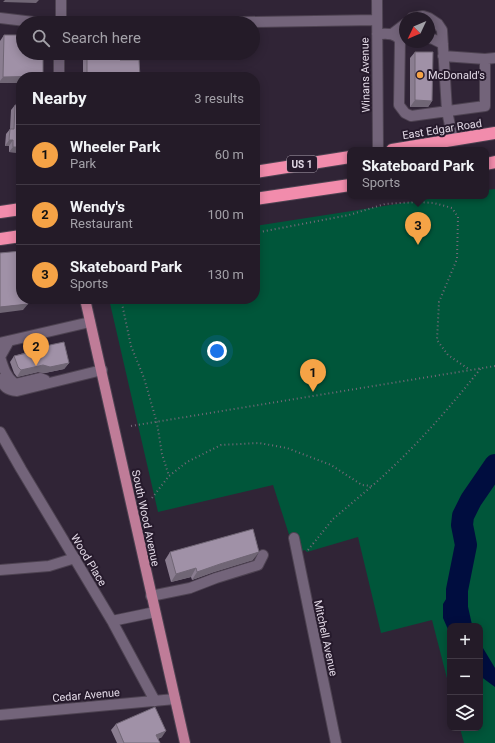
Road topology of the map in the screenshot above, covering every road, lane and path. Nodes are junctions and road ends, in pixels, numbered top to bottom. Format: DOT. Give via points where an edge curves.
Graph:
graph roads {
  1 [pos="61,0"];
  2 [pos="377,0"];
  3 [pos="60,16"];
  4 [pos="0,18"];
  5 [pos="16,20"];
  6 [pos="376,20"];
  7 [pos="260,22"];
  8 [pos="435,22"];
  9 [pos="399,29"];
  10 [pos="377,34"];
  11 [pos="392,34"];
  12 [pos="399,39"];
  13 [pos="435,41"];
  14 [pos="443,44"];
  15 [pos="403,48"];
  16 [pos="443,56"];
  17 [pos="490,58"];
  18 [pos="60,60"];
  19 [pos="59,72"];
  20 [pos="447,111"];
  21 [pos="495,133"];
  22 [pos="453,140"];
  23 [pos="378,147"];
  24 [pos="410,147"];
  25 [pos="347,157"];
  26 [pos="260,171"];
  27 [pos="347,185"];
  28 [pos="260,199"];
  29 [pos="16,210"];
  30 [pos="0,212"];
  31 [pos="260,232"];
  32 [pos="16,237"];
  33 [pos="0,239"];
  34 [pos="86,304"];
  35 [pos="122,304"];
  36 [pos="90,322"];
  37 [pos="4,342"];
  38 [pos="495,366"];
  39 [pos="481,368"];
  40 [pos="102,370"];
  41 [pos="470,370"];
  42 [pos="0,379"];
  43 [pos="52,382"];
  44 [pos="157,423"];
  45 [pos="131,426"];
  46 [pos="0,432"];
  47 [pos="169,476"];
  48 [pos="372,486"];
  49 [pos="152,498"];
  50 [pos="294,538"];
  51 [pos="307,552"];
  52 [pos="263,555"];
  53 [pos="75,558"];
  54 [pos="0,570"];
  55 [pos="151,596"];
  56 [pos="155,612"];
  57 [pos="112,621"];
  58 [pos="175,699"];
  59 [pos="155,701"];
  60 [pos="0,715"];
  61 [pos="185,743"];
  62 [pos="336,743"];
  1 -- 3 [label="street"];
  2 -- 6 [label="street, Winans Avenue"];
  4 -- 5 [label="street"];
  6 -- 7 [label="street"];
  6 -- 10 [label="street, Winans Avenue"];
  8 -- 14 [label="street" via="442,30"];
  9 -- 11 [label="street"];
  10 -- 11 [label="street"];
  10 -- 23 [label="street, Winans Avenue"];
  11 -- 12 [label="street"];
  13 -- 14 [label="street"];
  14 -- 16 [label="street"];
  15 -- 20 [label="street" via="399,105 401,109 411,116"];
  16 -- 17 [label="street"];
  16 -- 20 [label="street"];
  17 -- 20 [label="street" via="485,106"];
  18 -- 19 [label="street"];
  20 -- 22 [label="street"];
  21 -- 22 [label="highway, East Edgar Road"];
  22 -- 24 [label="highway, East Edgar Road"];
  25 -- 26 [label="highway, US 1"];
  27 -- 28 [label="highway"];
  29 -- 30 [label="highway"];
  31 -- 41 [label="path" via="349,215 385,204 418,202 452,208 458,217 457,259 439,302 437,340 448,356"];
  32 -- 33 [label="highway"];
  34 -- 36 [label="main road, South Wood Avenue"];
  35 -- 44 [label="path" via="130,346 144,378"];
  36 -- 37 [label="street"];
  36 -- 40 [label="main road, South Wood Avenue"];
  37 -- 43 [label="street" via="0,357 9,380 15,384 40,378"];
  38 -- 39 [label="path"];
  39 -- 41 [label="path"];
  39 -- 48 [label="path" via="452,404"];
  40 -- 43 [label="street"];
  40 -- 55 [label="main road, South Wood Avenue"];
  41 -- 44 [label="path"];
  42 -- 43 [label="street" via="5,388 11,391"];
  44 -- 45 [label="path"];
  44 -- 47 [label="path"];
  46 -- 53 [label="street, Wood Place"];
  47 -- 48 [label="path" via="187,462 221,445 259,443 288,448 331,465 362,484"];
  47 -- 49 [label="path"];
  48 -- 51 [label="path" via="333,519"];
  50 -- 62 [label="street, Mitchell Avenue"];
  52 -- 55 [label="street" via="258,565 190,588"];
  53 -- 54 [label="street" via="54,565"];
  53 -- 57 [label="street, Wood Place"];
  55 -- 56 [label="main road, South Wood Avenue"];
  56 -- 57 [label="street"];
  56 -- 58 [label="main road, South Wood Avenue"];
  57 -- 59 [label="street, Wood Place"];
  58 -- 59 [label="street, Cedar Avenue"];
  58 -- 61 [label="main road, South Wood Avenue"];
  59 -- 60 [label="street, Cedar Avenue"];
}
